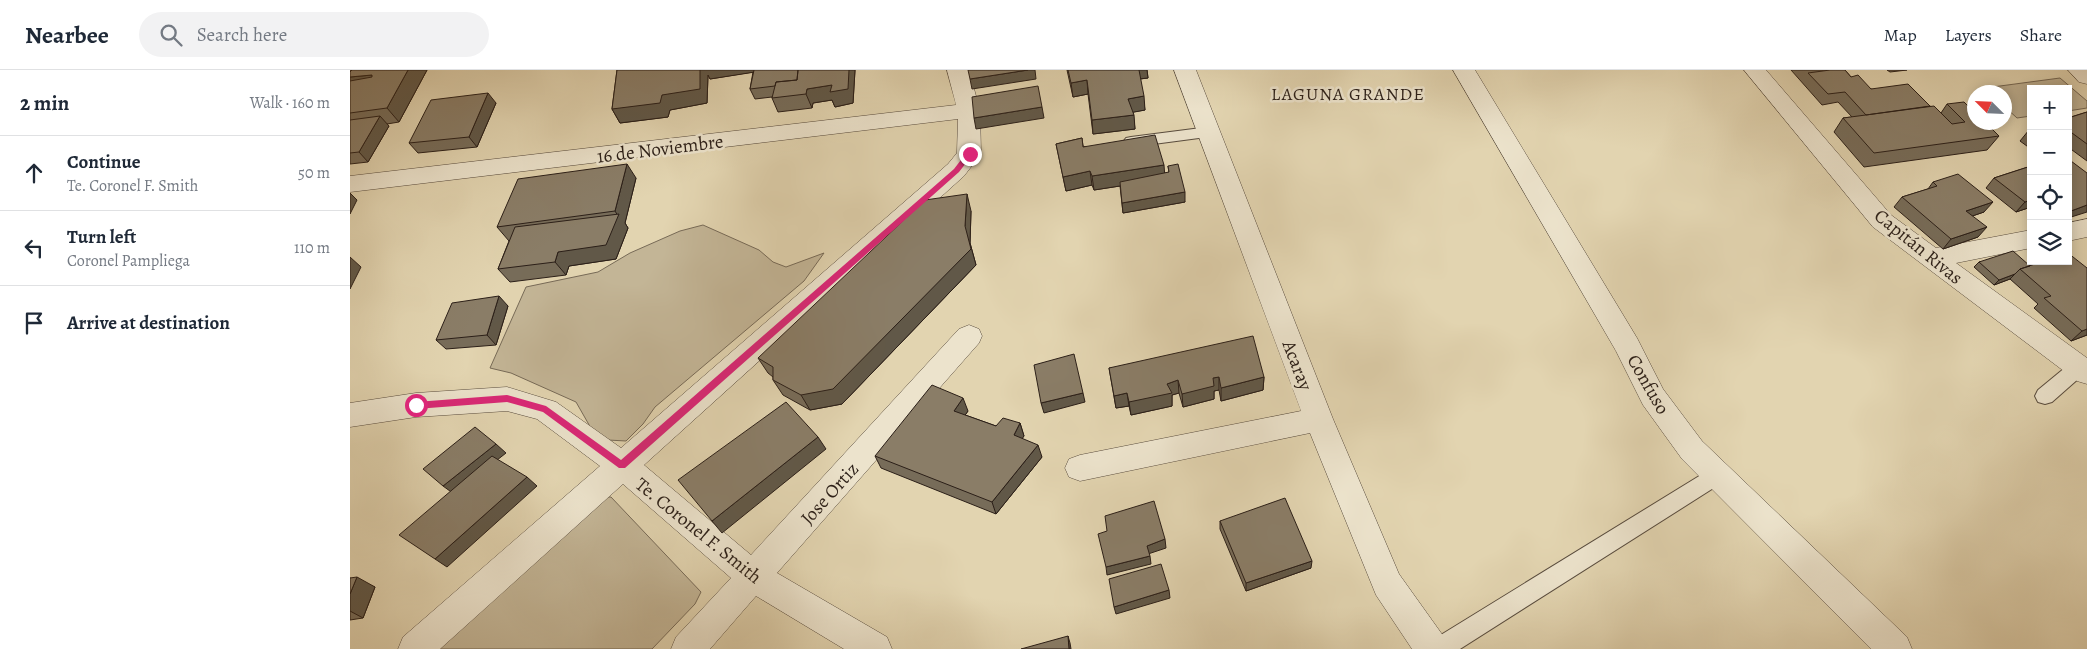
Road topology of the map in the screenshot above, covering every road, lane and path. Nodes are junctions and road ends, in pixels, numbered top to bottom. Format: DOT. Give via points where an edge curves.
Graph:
graph roads {
  1 [pos="958,70"];
  2 [pos="1185,70"];
  3 [pos="1464,70"];
  4 [pos="1755,70"];
  5 [pos="2079,70"];
  6 [pos="2087,77"];
  7 [pos="970,111"];
  8 [pos="1209,132"];
  9 [pos="1116,144"];
  10 [pos="350,184"];
  11 [pos="2087,228"];
  12 [pos="2072,231"];
  13 [pos="2027,240"];
  14 [pos="1932,258"];
  15 [pos="969,336"];
  16 [pos="2083,370"];
  17 [pos="2046,396"];
  18 [pos="350,415"];
  19 [pos="1319,419"];
  20 [pos="622,465"];
  21 [pos="1080,468"];
  22 [pos="1716,476"];
  23 [pos="753,577"];
  24 [pos="415,649"];
  25 [pos="688,649"];
  26 [pos="875,649"];
  27 [pos="1432,649"];
  28 [pos="1439,649"];
  29 [pos="1895,649"];
  1 -- 7 [label="street"];
  2 -- 8 [label="street, Acaray"];
  3 -- 22 [label="street, Confuso" via="1627,346 1653,397 1692,450"];
  4 -- 14 [label="street, Capitán Rivas" via="1882,221"];
  5 -- 6 [label="street"];
  7 -- 10 [label="street, 16 de Noviembre"];
  7 -- 20 [label="street" via="970,154 956,170"];
  8 -- 9 [label="lane"];
  8 -- 19 [label="street, Acaray"];
  11 -- 12 [label="street"];
  13 -- 14 [label="street"];
  14 -- 16 [label="street, Capitán Rivas"];
  15 -- 23 [label="street, Jose Ortiz"];
  16 -- 17 [label="lane"];
  18 -- 20 [label="street, Te. Coronel F. Smith" via="416,405 507,399 546,410"];
  19 -- 21 [label="street"];
  19 -- 27 [label="street, Acaray" via="1387,584"];
  20 -- 23 [label="street, Te. Coronel F. Smith"];
  20 -- 24 [label="street"];
  22 -- 28 [label="lane"];
  22 -- 29 [label="street, Confuso"];
  23 -- 25 [label="street, Jose Ortiz"];
  23 -- 26 [label="street, Te. Coronel F. Smith"];
}
